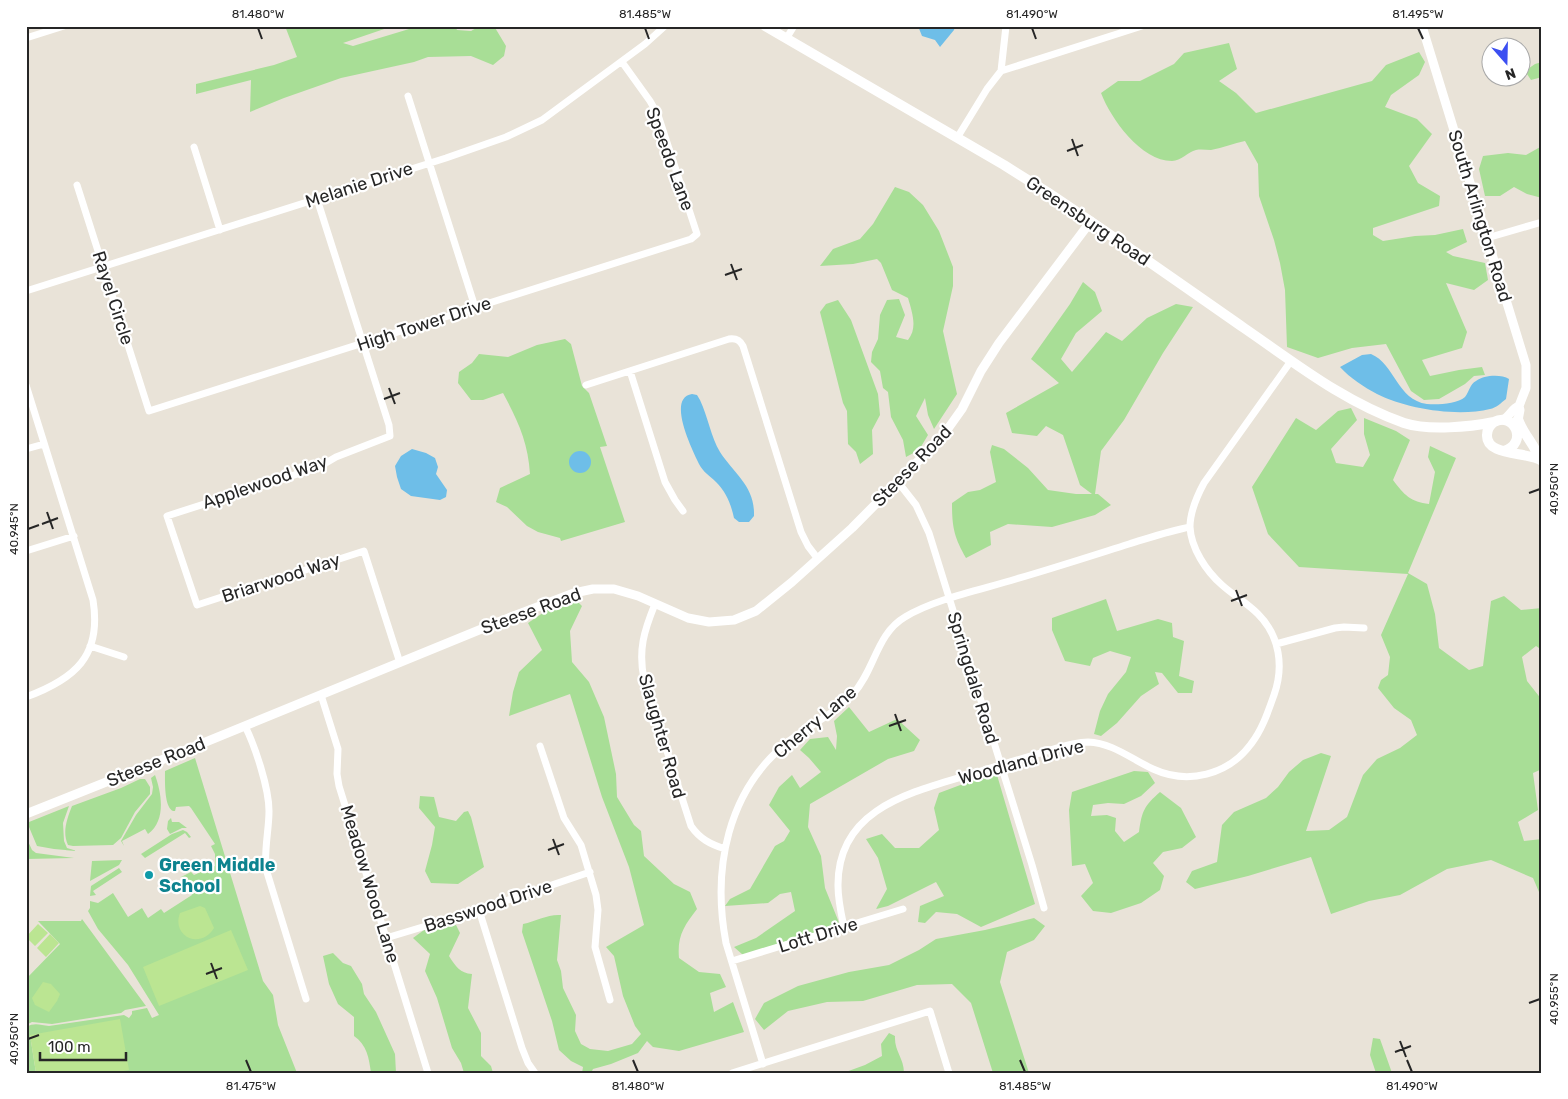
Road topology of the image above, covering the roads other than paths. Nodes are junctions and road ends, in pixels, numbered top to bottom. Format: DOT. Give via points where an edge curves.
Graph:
graph roads {
  1 [pos="64,26"];
  2 [pos="665,26"];
  3 [pos="765,26"];
  4 [pos="794,26"];
  5 [pos="1006,26"];
  6 [pos="1142,26"];
  7 [pos="1422,26"];
  8 [pos="26,38"];
  9 [pos="786,39"];
  10 [pos="622,62"];
  11 [pos="1002,71"];
  12 [pos="408,96"];
  13 [pos="957,138"];
  14 [pos="194,147"];
  15 [pos="428,163"];
  16 [pos="77,185"];
  17 [pos="317,199"];
  18 [pos="1091,221"];
  19 [pos="1542,222"];
  20 [pos="220,230"];
  21 [pos="697,234"];
  22 [pos="1487,238"];
  23 [pos="103,268"];
  24 [pos="26,291"];
  25 [pos="475,308"];
  26 [pos="362,343"];
  27 [pos="1291,361"];
  28 [pos="630,371"];
  29 [pos="26,384"];
  30 [pos="586,385"];
  31 [pos="1519,406"];
  32 [pos="149,411"];
  33 [pos="1518,419"];
  34 [pos="1498,421"];
  35 [pos="1468,426"];
  36 [pos="1517,433"];
  37 [pos="1487,439"];
  38 [pos="44,444"];
  39 [pos="26,449"];
  40 [pos="1504,450"];
  41 [pos="1537,458"];
  42 [pos="898,482"];
  43 [pos="683,511"];
  44 [pos="1190,527"];
  45 [pos="74,536"];
  46 [pos="26,551"];
  47 [pos="818,559"];
  48 [pos="949,600"];
  49 [pos="655,604"];
  50 [pos="197,606"];
  51 [pos="1364,628"];
  52 [pos="1276,644"];
  53 [pos="90,646"];
  54 [pos="124,657"];
  55 [pos="400,663"];
  56 [pos="321,695"];
  57 [pos="26,697"];
  58 [pos="245,726"];
  59 [pos="540,746"];
  60 [pos="1001,765"];
  61 [pos="26,814"];
  62 [pos="724,849"];
  63 [pos="590,872"];
  64 [pos="1044,908"];
  65 [pos="903,909"];
  66 [pos="479,910"];
  67 [pos="844,927"];
  68 [pos="386,938"];
  69 [pos="732,961"];
  70 [pos="306,999"];
  71 [pos="610,1000"];
  72 [pos="763,1064"];
  73 [pos="428,1073"];
  74 [pos="536,1073"];
  75 [pos="732,1073"];
  76 [pos="949,1073"];
  1 -- 8 [label="street"];
  2 -- 10 [label="street, Melanie Drive"];
  3 -- 9 [label="main road, Greensburg Road"];
  4 -- 9 [label="street"];
  5 -- 11 [label="street"];
  6 -- 11 [label="street"];
  7 -- 22 [label="street, South Arlington Road"];
  9 -- 13 [label="main road, Greensburg Road"];
  10 -- 15 [label="street, Melanie Drive" via="528,127"];
  10 -- 21 [label="street, Speedo Lane" via="658,115"];
  11 -- 13 [label="street" via="987,88"];
  12 -- 15 [label="street"];
  13 -- 18 [label="main road, Greensburg Road"];
  14 -- 20 [label="street"];
  15 -- 17 [label="street, Melanie Drive"];
  15 -- 25 [label="street"];
  16 -- 23 [label="street, Rayel Circle"];
  17 -- 20 [label="street, Melanie Drive"];
  17 -- 26 [label="street"];
  18 -- 27 [label="main road, Greensburg Road"];
  18 -- 42 [label="street, Steese Road" via="999,342 952,425"];
  19 -- 22 [label="street"];
  20 -- 23 [label="street, Melanie Drive"];
  21 -- 25 [label="street, High Tower Drive" via="691,239"];
  22 -- 31 [label="street, South Arlington Road" via="1526,364 1526,388"];
  23 -- 24 [label="street, Melanie Drive"];
  23 -- 32 [label="street, Rayel Circle"];
  25 -- 26 [label="street, High Tower Drive"];
  26 -- 32 [label="street, High Tower Drive"];
  26 -- 50 [label="street, Applewood Way" via="390,436 342,454 319,467 167,516"];
  27 -- 35 [label="main road, Greensburg Road" via="1335,391 1405,423"];
  27 -- 44 [label="street" via="1204,483"];
  28 -- 30 [label="street"];
  28 -- 43 [label="street" via="665,482"];
  28 -- 47 [label="street" via="729,339 738,340 743,346 801,532"];
  29 -- 38 [label="street"];
  31 -- 33 [label="street, South Arlington Road"];
  31 -- 34 [label="street"];
  33 -- 36 [label="street, South Arlington Road"];
  33 -- 41 [label="main road" via="1525,436 1538,453"];
  34 -- 35 [label="main road, Greensburg Road"];
  34 -- 36 [label="main road" via="1512,423"];
  34 -- 37 [label="main road" via="1489,427"];
  35 -- 37 [label="main road"];
  36 -- 40 [label="main road" via="1513,446"];
  36 -- 41 [label="main road"];
  37 -- 40 [label="main road" via="1494,449"];
  38 -- 39 [label="street"];
  38 -- 45 [label="street"];
  40 -- 41 [label="main road"];
  42 -- 47 [label="street, Steese Road"];
  42 -- 48 [label="street, Springdale Road" via="922,517"];
  44 -- 48 [label="street, Cherry Lane"];
  44 -- 52 [label="street, Woodland Drive" via="1207,569 1259,614"];
  45 -- 46 [label="street"];
  45 -- 53 [label="street" via="94,600 95,620"];
  47 -- 49 [label="street, Steese Road" via="766,604 734,620 701,621"];
  48 -- 60 [label="street, Springdale Road"];
  48 -- 62 [label="street, Cherry Lane" via="912,613 895,625 883,639 864,680 852,695 770,759 742,799"];
  49 -- 55 [label="street, Steese Road" via="614,589 585,590 540,605"];
  49 -- 62 [label="street, Slaughter Road" via="642,647 646,687 690,826 706,842"];
  50 -- 55 [label="street, Briarwood Way" via="364,551"];
  51 -- 52 [label="street" via="1335,628"];
  52 -- 60 [label="street, Woodland Drive" via="1280,660 1278,683 1266,716 1251,744 1222,769 1199,776 1169,775 1109,746 1086,742"];
  53 -- 54 [label="street"];
  53 -- 57 [label="street" via="68,677 49,689"];
  55 -- 56 [label="street, Steese Road"];
  56 -- 58 [label="street, Steese Road"];
  56 -- 68 [label="street, Meadow Wood Lane" via="338,749 339,786"];
  58 -- 61 [label="street, Steese Road"];
  58 -- 70 [label="street" via="268,797 266,869"];
  59 -- 63 [label="street" via="564,818 581,845"];
  60 -- 64 [label="street, Springdale Road"];
  60 -- 67 [label="street, Woodland Drive" via="897,798 863,822 849,841 839,870 838,888"];
  62 -- 69 [label="street, Cherry Lane" via="721,908"];
  63 -- 66 [label="street, Basswood Drive"];
  63 -- 71 [label="street" via="598,910 595,947"];
  65 -- 67 [label="street, Lott Drive"];
  66 -- 68 [label="street, Basswood Drive"];
  66 -- 74 [label="street" via="522,1048"];
  67 -- 69 [label="street, Lott Drive"];
  68 -- 73 [label="street, Meadow Wood Lane"];
  69 -- 72 [label="street, Cherry Lane"];
  72 -- 75 [label="street"];
  72 -- 76 [label="street" via="930,1011"];
}
